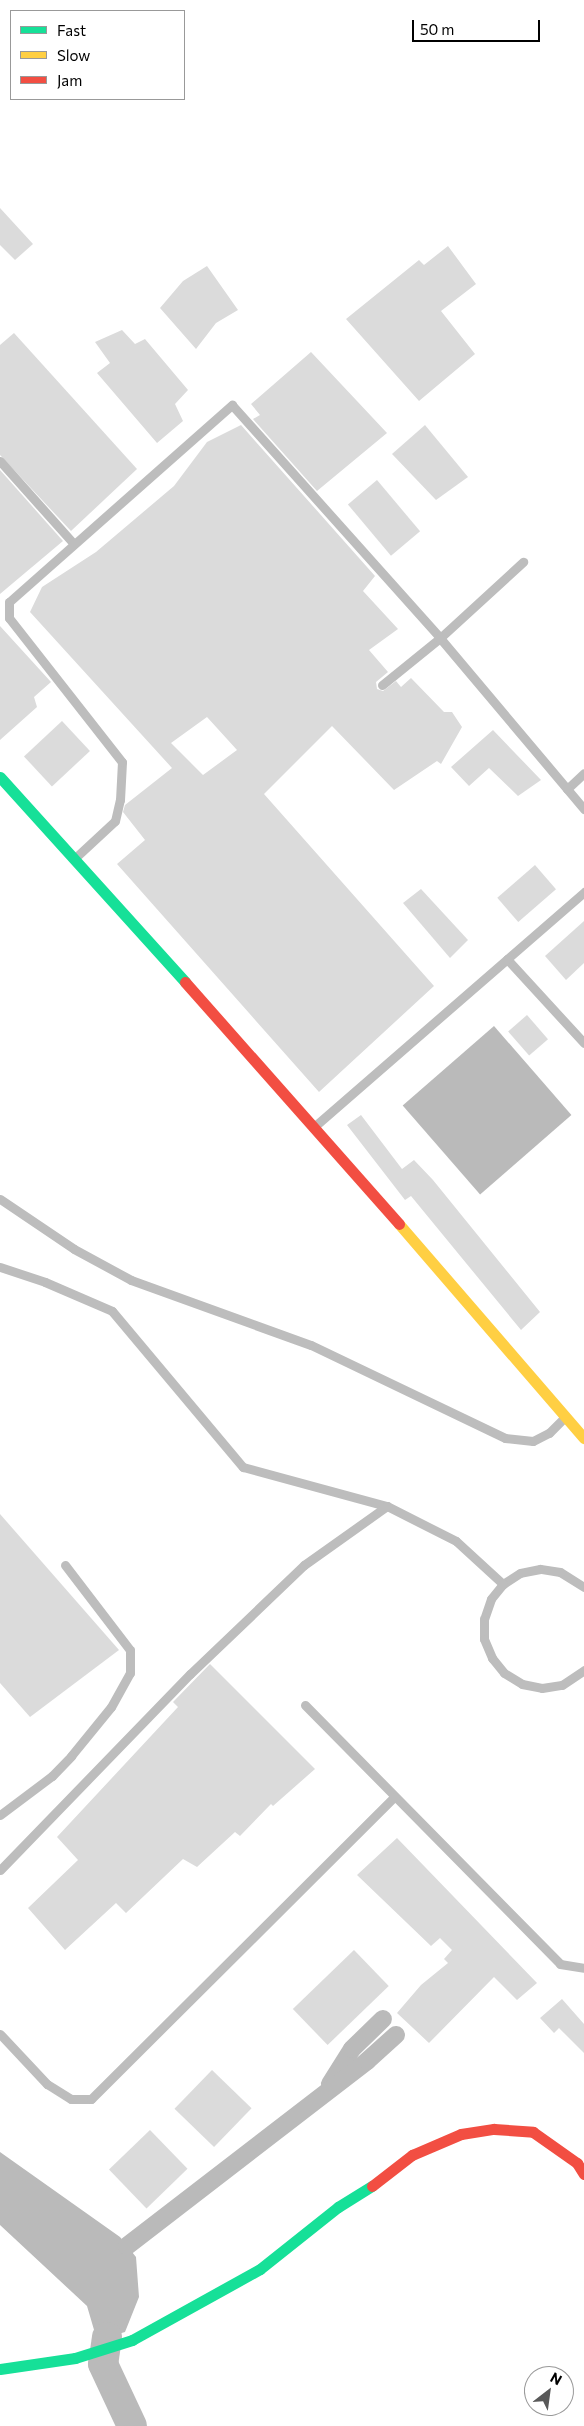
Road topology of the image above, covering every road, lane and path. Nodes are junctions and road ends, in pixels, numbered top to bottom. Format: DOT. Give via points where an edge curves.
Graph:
graph roads {
  1 [pos="0,461"];
  2 [pos="74,544"];
  3 [pos="523,562"];
  4 [pos="440,638"];
  5 [pos="382,685"];
  6 [pos="584,773"];
  7 [pos="0,777"];
  8 [pos="567,789"];
  9 [pos="584,809"];
  10 [pos="73,860"];
  11 [pos="584,892"];
  12 [pos="507,959"];
  13 [pos="584,1043"];
  14 [pos="314,1126"];
  15 [pos="0,1199"];
  16 [pos="0,1267"];
  17 [pos="566,1416"];
  18 [pos="584,1438"];
  19 [pos="387,1506"];
  20 [pos="65,1565"];
  21 [pos="503,1584"];
  22 [pos="584,1587"];
  23 [pos="583,1675"];
  24 [pos="305,1704"];
  25 [pos="394,1797"];
  26 [pos="0,1815"];
  27 [pos="0,1870"];
  28 [pos="584,1968"];
  29 [pos="0,2034"];
  30 [pos="584,2174"];
  31 [pos="0,2369"];
  1 -- 2 [label="lane"];
  2 -- 4 [label="lane" via="232,405"];
  2 -- 10 [label="lane" via="9,602 9,618 122,762 115,821"];
  3 -- 4 [label="lane"];
  4 -- 5 [label="lane"];
  4 -- 8 [label="lane"];
  6 -- 8 [label="lane"];
  7 -- 10 [label="street"];
  8 -- 9 [label="lane"];
  10 -- 14 [label="street"];
  11 -- 12 [label="lane"];
  12 -- 13 [label="lane"];
  12 -- 14 [label="lane"];
  14 -- 17 [label="street"];
  15 -- 17 [label="lane" via="74,1248 132,1280 312,1346 505,1438 533,1441 549,1433"];
  16 -- 19 [label="lane" via="112,1311 244,1466"];
  17 -- 18 [label="street"];
  19 -- 21 [label="lane" via="456,1541"];
  19 -- 27 [label="lane" via="304,1565 190,1674"];
  20 -- 26 [label="lane" via="130,1650 130,1673 111,1707 71,1756 52,1776"];
  21 -- 22 [label="lane" via="520,1573 540,1569 560,1572"];
  21 -- 23 [label="lane" via="491,1600 484,1618 484,1639 500,1668 522,1684 542,1688"];
  24 -- 25 [label="lane"];
  25 -- 28 [label="lane" via="560,1964"];
  25 -- 29 [label="lane" via="91,2099 71,2099 48,2084"];
  30 -- 31 [label="street" via="577,2163 533,2132 494,2129 461,2134 412,2154 260,2269 132,2340 74,2358"];
}
